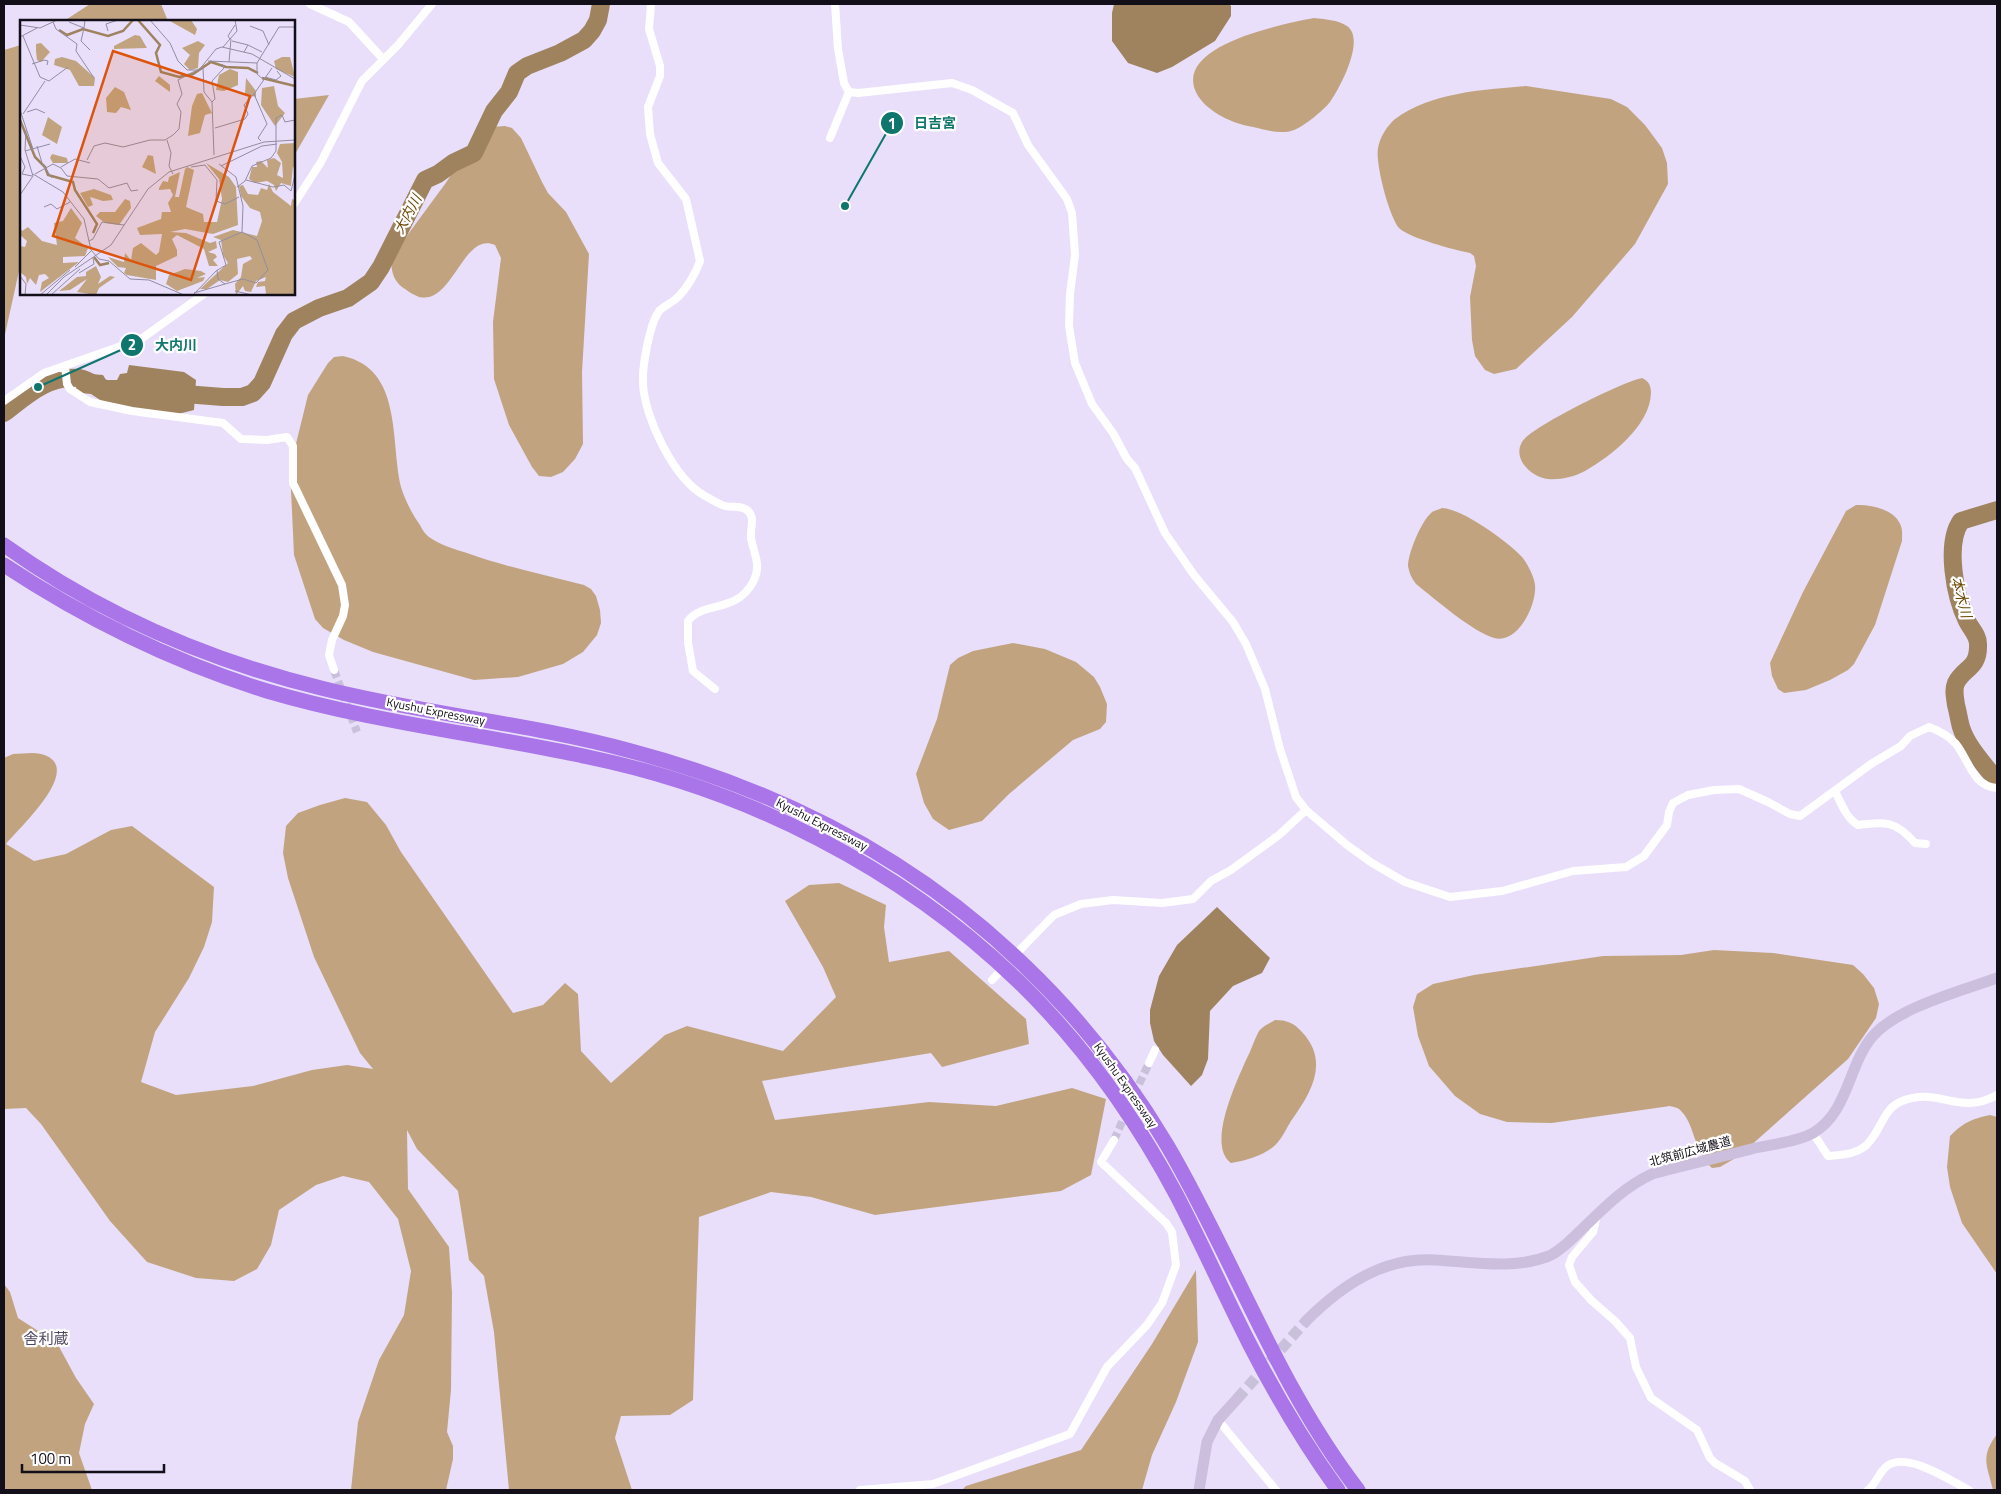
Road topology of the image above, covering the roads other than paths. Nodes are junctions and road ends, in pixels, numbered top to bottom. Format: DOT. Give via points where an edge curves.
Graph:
graph roads {
  1 [pos="310,4"];
  2 [pos="432,4"];
  3 [pos="651,4"];
  4 [pos="835,4"];
  5 [pos="383,59"];
  6 [pos="849,92"];
  7 [pos="830,138"];
  8 [pos="295,202"];
  9 [pos="203,295"];
  10 [pos="65,366"];
  11 [pos="4,400"];
  12 [pos="4,544"];
  13 [pos="4,565"];
  14 [pos="334,670"];
  15 [pos="715,690"];
  16 [pos="1997,788"];
  17 [pos="1835,790"];
  18 [pos="1306,810"];
  19 [pos="1926,844"];
  20 [pos="1997,978"];
  21 [pos="992,980"];
  22 [pos="1154,1050"];
  23 [pos="1149,1063"];
  24 [pos="1997,1095"];
  25 [pos="1813,1133"];
  26 [pos="1114,1140"];
  27 [pos="1597,1215"];
  28 [pos="1306,1320"];
  29 [pos="1237,1399"];
  30 [pos="1218,1420"];
  31 [pos="860,1490"];
  32 [pos="1199,1490"];
  33 [pos="1276,1490"];
  34 [pos="1338,1490"];
  35 [pos="1358,1490"];
  36 [pos="1750,1490"];
  37 [pos="1868,1490"];
  38 [pos="1969,1490"];
  1 -- 5 [label="street" via="349,22"];
  2 -- 5 [label="street"];
  3 -- 15 [label="street" via="649,29 660,76 648,107 650,134 658,163 686,199 700,261 678,298 654,318 644,365 644,397 657,434 692,487 721,505 748,510 758,560 754,581 738,598 729,604 701,611 688,621 693,671"];
  4 -- 6 [label="street" via="838,49 844,84"];
  5 -- 8 [label="street" via="362,81 321,162"];
  6 -- 7 [label="street"];
  6 -- 18 [label="street" via="952,83 972,90 1013,113 1028,145 1067,199 1072,213 1075,255 1069,326 1084,387 1126,459 1135,468 1165,532 1246,644 1265,689 1296,797"];
  9 -- 10 [label="street" via="141,340"];
  10 -- 11 [label="street" via="44,373"];
  10 -- 14 [label="street" via="70,389 90,402 223,423 241,439 267,440 287,436 293,446 293,483 342,586 343,616 329,655"];
  12 -- 35 [label="highway, Kyushu Expressway" via="88,599 170,639 207,653 262,673 324,689 592,741 675,763 758,792 808,815 870,848 911,875 1025,966 1094,1041 1145,1110 1176,1161 1305,1411"];
  13 -- 34 [label="highway, Kyushu Expressway" via="98,622 162,653 216,674 322,706 591,757 682,782 797,827 902,888 978,946 1018,982 1058,1023 1111,1090 1177,1196 1247,1340 1290,1418"];
  16 -- 17 [label="street" via="1987,787 1975,776 1957,745 1946,734 1929,727 1910,736 1901,746"];
  17 -- 18 [label="street" via="1800,816 1739,789 1688,795 1673,803 1667,825 1644,856 1626,867 1573,870 1502,891 1450,897 1405,882 1372,863"];
  17 -- 19 [label="street" via="1847,814 1858,825 1890,823 1915,843"];
  18 -- 21 [label="street" via="1279,835 1211,881 1193,899 1162,903 1113,900 1082,904 1054,915"];
  20 -- 25 [label="street, 北筑前広域農道" via="1926,1004 1880,1029 1864,1048 1838,1108"];
  22 -- 23 [label="street"];
  24 -- 25 [label="street" via="1974,1104 1921,1096 1898,1102 1883,1119 1870,1143 1846,1154 1828,1156"];
  25 -- 27 [label="street, 北筑前広域農道" via="1652,1174 1635,1182"];
  26 -- 31 [label="street" via="1101,1162 1166,1223 1172,1232 1176,1264 1162,1303 1107,1367 1070,1434 933,1484"];
  27 -- 28 [label="street, 北筑前広域農道" via="1560,1249 1541,1258 1499,1265 1434,1259 1407,1261 1381,1269 1353,1281"];
  27 -- 36 [label="street" via="1593,1232 1569,1265 1575,1282 1630,1338 1636,1367 1652,1398 1697,1430 1710,1458 1745,1481"];
  29 -- 30 [label="street"];
  30 -- 32 [label="street" via="1207,1442"];
  30 -- 33 [label="street"];
  37 -- 38 [label="street" via="1887,1466 1897,1461 1939,1473"];
}
